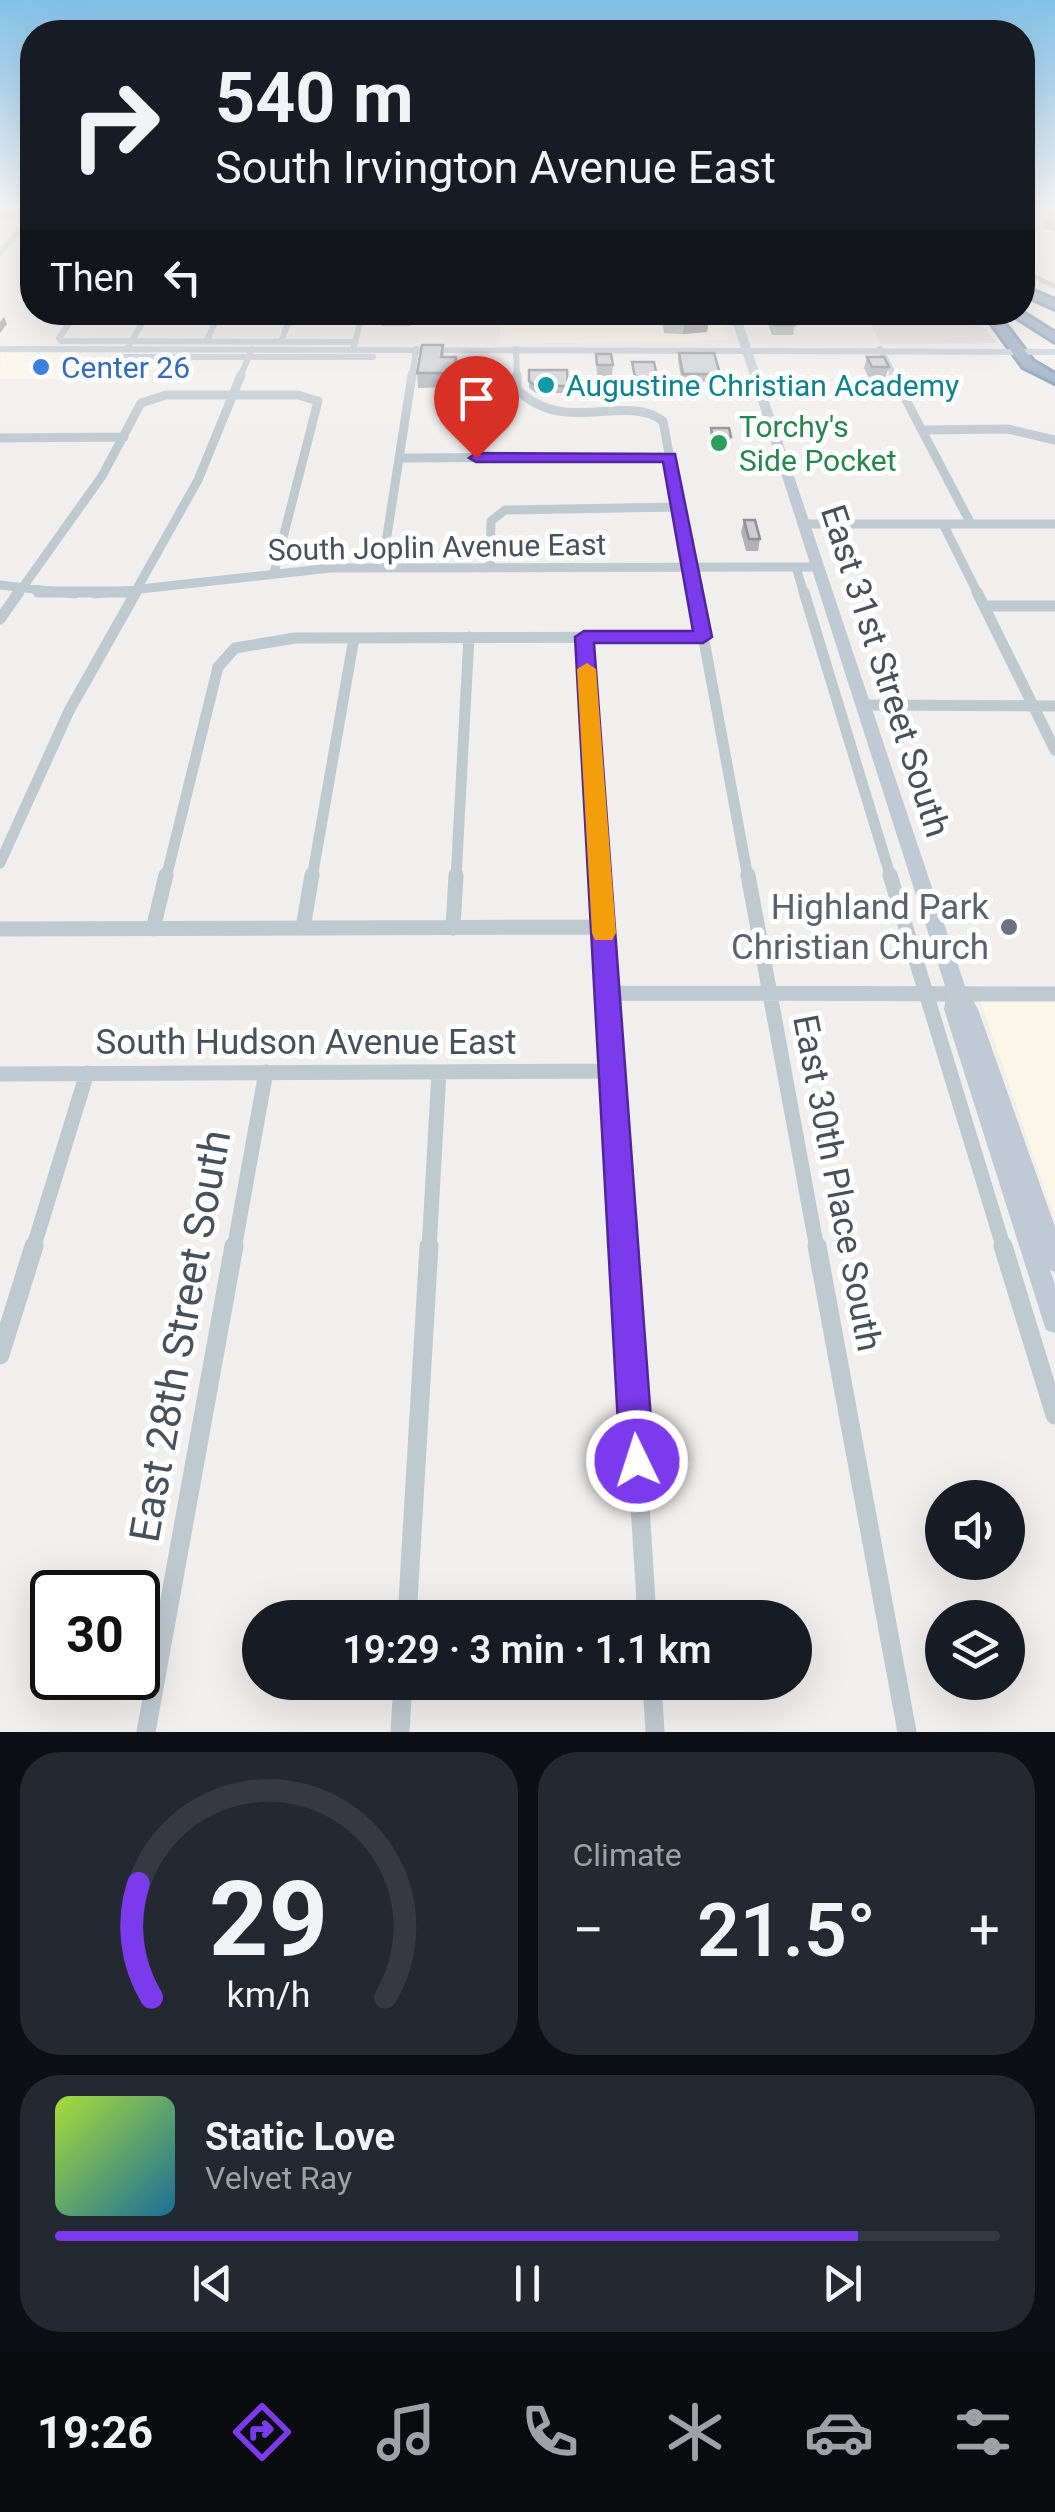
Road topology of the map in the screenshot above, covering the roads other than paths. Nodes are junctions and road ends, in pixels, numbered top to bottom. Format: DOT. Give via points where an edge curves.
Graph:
graph roads {
  1 [pos="1035,320"];
  2 [pos="68,325"];
  3 [pos="141,325"];
  4 [pos="214,325"];
  5 [pos="287,325"];
  6 [pos="360,325"];
  7 [pos="738,325"];
  8 [pos="999,325"];
  9 [pos="1033,325"];
  10 [pos="1054,340"];
  11 [pos="206,342"];
  12 [pos="281,342"];
  13 [pos="355,346"];
  14 [pos="0,349"];
  15 [pos="128,349"];
  16 [pos="416,349"];
  17 [pos="516,349"];
  18 [pos="746,349"];
  19 [pos="880,349"];
  20 [pos="1016,349"];
  21 [pos="997,351"];
  22 [pos="250,353"];
  23 [pos="374,357"];
  24 [pos="1034,369"];
  25 [pos="1055,379"];
  26 [pos="234,395"];
  27 [pos="922,430"];
  28 [pos="124,437"];
  29 [pos="0,438"];
  30 [pos="1055,440"];
  31 [pos="669,457"];
  32 [pos="399,458"];
  33 [pos="678,508"];
  34 [pos="803,524"];
  35 [pos="943,524"];
  36 [pos="971,524"];
  37 [pos="1055,524"];
  38 [pos="690,567"];
  39 [pos="796,567"];
  40 [pos="817,567"];
  41 [pos="382,568"];
  42 [pos="490,568"];
  43 [pos="274,573"];
  44 [pos="0,585"];
  45 [pos="22,590"];
  46 [pos="135,592"];
  47 [pos="984,606"];
  48 [pos="1055,606"];
  49 [pos="0,619"];
  50 [pos="469,637"];
  51 [pos="584,637"];
  52 [pos="703,637"];
  53 [pos="354,638"];
  54 [pos="863,706"];
  55 [pos="1033,706"];
  56 [pos="1055,706"];
  57 [pos="1055,750"];
  58 [pos="0,863"];
  59 [pos="303,928"];
  60 [pos="454,928"];
  61 [pos="604,928"];
  62 [pos="0,929"];
  63 [pos="153,929"];
  64 [pos="926,992"];
  65 [pos="957,992"];
  66 [pos="607,993"];
  67 [pos="769,994"];
  68 [pos="1055,994"];
  69 [pos="611,1071"];
  70 [pos="266,1072"];
  71 [pos="438,1072"];
  72 [pos="87,1073"];
  73 [pos="0,1074"];
  74 [pos="1055,1260"];
  75 [pos="1055,1321"];
  76 [pos="0,1355"];
  77 [pos="1055,1415"];
  78 [pos="407,1600"];
  79 [pos="647,1600"];
  80 [pos="402,1700"];
  81 [pos="653,1700"];
  82 [pos="146,1732"];
  83 [pos="400,1732"];
  84 [pos="655,1732"];
  85 [pos="907,1732"];
  1 -- 10 [label="highway"];
  2 -- 15 [label="street" via="61,342"];
  3 -- 15 [label="street"];
  4 -- 11 [label="street"];
  5 -- 12 [label="street"];
  6 -- 13 [label="street"];
  7 -- 18 [label="main road, East 31st Street South"];
  8 -- 20 [label="highway"];
  9 -- 10 [label="highway"];
  10 -- 20 [label="main road"];
  11 -- 12 [label="street"];
  11 -- 15 [label="street"];
  12 -- 13 [label="street"];
  13 -- 16 [label="main road"];
  13 -- 22 [label="main road"];
  14 -- 15 [label="main road"];
  15 -- 22 [label="main road"];
  16 -- 17 [label="main road"];
  16 -- 32 [label="street"];
  17 -- 18 [label="main road"];
  17 -- 31 [label="street, East 30th Place South" via="515,384 527,400 560,411 656,414"];
  18 -- 19 [label="main road"];
  18 -- 34 [label="main road, East 31st Street South"];
  19 -- 20 [label="main road"];
  19 -- 21 [label="main road"];
  19 -- 27 [label="street"];
  20 -- 21 [label="main road"];
  20 -- 24 [label="highway"];
  21 -- 24 [label="highway"];
  22 -- 23 [label="street"];
  22 -- 26 [label="street"];
  24 -- 25 [label="highway"];
  26 -- 28 [label="street" via="151,398 138,407"];
  26 -- 43 [label="street" via="314,398 319,406"];
  26 -- 46 [label="street" via="198,480"];
  27 -- 30 [label="street" via="1008,429"];
  27 -- 36 [label="street"];
  28 -- 29 [label="street"];
  28 -- 45 [label="street"];
  31 -- 32 [label="street"];
  31 -- 33 [label="street, East 30th Place South"];
  32 -- 41 [label="street"];
  33 -- 38 [label="street, East 30th Place South"];
  33 -- 42 [label="street" via="501,511 491,522"];
  34 -- 35 [label="street"];
  34 -- 40 [label="main road, East 31st Street South"];
  35 -- 36 [label="street"];
  35 -- 47 [label="street"];
  36 -- 37 [label="street"];
  38 -- 39 [label="street, South Joplin Avenue East"];
  38 -- 42 [label="street, South Joplin Avenue East"];
  38 -- 52 [label="street, East 30th Place South"];
  39 -- 40 [label="street, South Joplin Avenue East"];
  39 -- 64 [label="street, East 31st Street South"];
  40 -- 54 [label="main road, East 31st Street South"];
  41 -- 42 [label="street, South Joplin Avenue East"];
  41 -- 43 [label="street, South Joplin Avenue East"];
  43 -- 46 [label="street, South Joplin Avenue East"];
  44 -- 45 [label="street, South Joplin Avenue East"];
  45 -- 46 [label="street, South Joplin Avenue East" via="78,597"];
  45 -- 49 [label="street"];
  46 -- 58 [label="street" via="63,725"];
  47 -- 48 [label="street"];
  47 -- 55 [label="street"];
  50 -- 51 [label="street"];
  50 -- 53 [label="street"];
  50 -- 60 [label="street"];
  51 -- 52 [label="street"];
  51 -- 61 [label="street"];
  52 -- 67 [label="street, East 30th Place South"];
  53 -- 59 [label="street"];
  53 -- 63 [label="street" via="244,646 218,667"];
  54 -- 55 [label="street"];
  54 -- 65 [label="main road, East 31st Street South"];
  55 -- 56 [label="street"];
  55 -- 57 [label="street"];
  59 -- 60 [label="street"];
  59 -- 63 [label="street"];
  60 -- 61 [label="street"];
  61 -- 66 [label="street"];
  62 -- 63 [label="street"];
  64 -- 65 [label="street"];
  64 -- 67 [label="street"];
  64 -- 77 [label="street, East 31st Street South"];
  65 -- 68 [label="street"];
  65 -- 74 [label="main road, East 31st Street South"];
  65 -- 75 [label="main road, East 31st Street South" via="954,1009"];
  66 -- 67 [label="street"];
  66 -- 69 [label="street"];
  67 -- 85 [label="street, East 30th Place South"];
  69 -- 71 [label="street, South Hudson Avenue East"];
  69 -- 79 [label="street"];
  70 -- 71 [label="street, South Hudson Avenue East"];
  70 -- 72 [label="street, South Hudson Avenue East"];
  70 -- 82 [label="street, East 28th Street South"];
  71 -- 78 [label="street"];
  72 -- 73 [label="street, South Hudson Avenue East"];
  72 -- 76 [label="street"];
  80 -- 83 [label="street"];
  81 -- 84 [label="street"];
}
